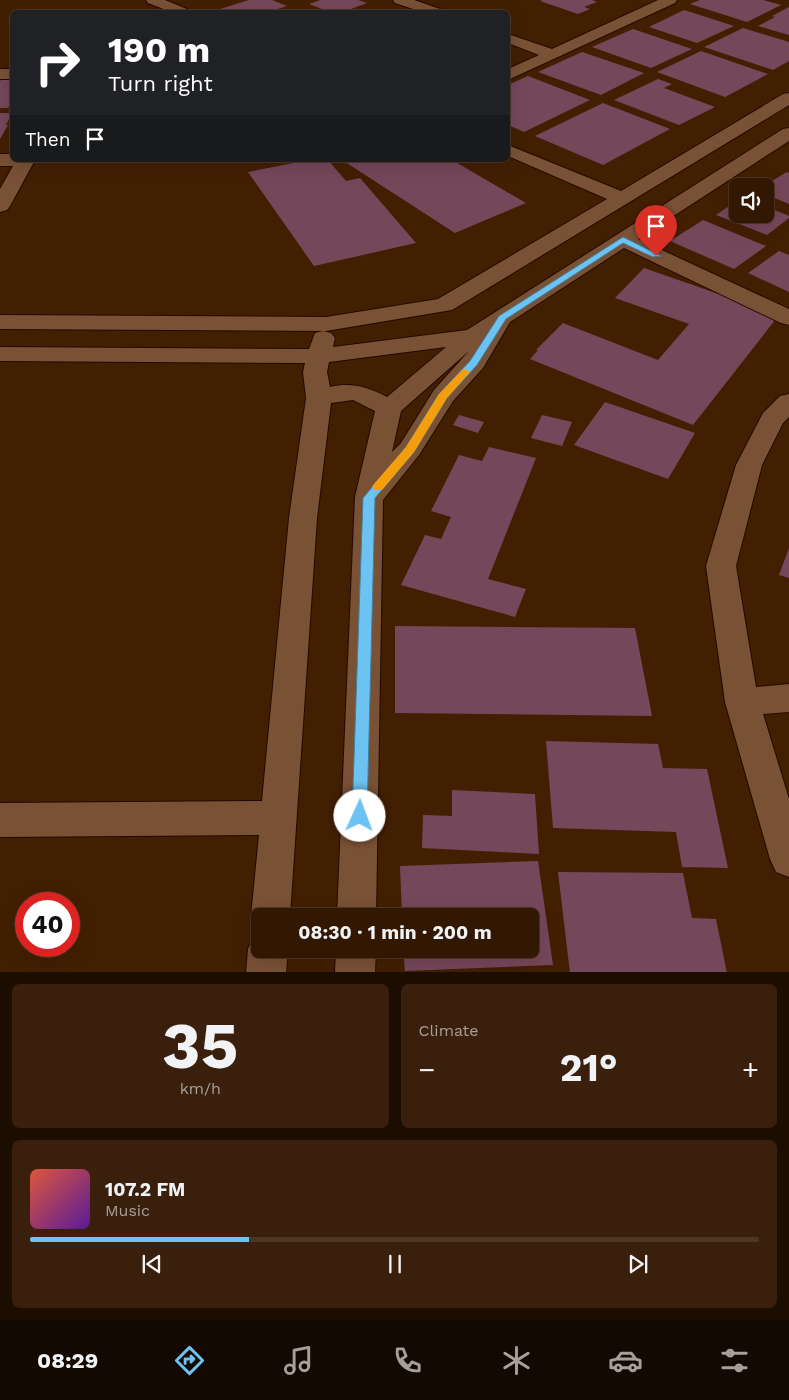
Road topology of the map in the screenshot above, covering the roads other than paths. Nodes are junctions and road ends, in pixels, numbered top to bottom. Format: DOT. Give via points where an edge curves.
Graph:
graph roads {
  1 [pos="153,0"];
  2 [pos="670,0"];
  3 [pos="407,1"];
  4 [pos="177,10"];
  5 [pos="430,10"];
  6 [pos="510,39"];
  7 [pos="552,54"];
  8 [pos="510,74"];
  9 [pos="789,98"];
  10 [pos="789,133"];
  11 [pos="510,151"];
  12 [pos="25,162"];
  13 [pos="620,198"];
  14 [pos="0,206"];
  15 [pos="623,240"];
  16 [pos="502,318"];
  17 [pos="789,318"];
  18 [pos="0,322"];
  19 [pos="326,324"];
  20 [pos="473,336"];
  21 [pos="0,354"];
  22 [pos="319,356"];
  23 [pos="319,398"];
  24 [pos="789,402"];
  25 [pos="389,408"];
  26 [pos="369,498"];
  27 [pos="789,698"];
  28 [pos="742,702"];
  29 [pos="279,818"];
  30 [pos="0,820"];
  31 [pos="789,859"];
  32 [pos="272,908"];
  33 [pos="357,908"];
  34 [pos="267,958"];
  35 [pos="356,958"];
  36 [pos="266,972"];
  37 [pos="355,972"];
  1 -- 4 [label="street"];
  2 -- 7 [label="street"];
  3 -- 5 [label="street"];
  6 -- 7 [label="street"];
  7 -- 8 [label="street"];
  9 -- 13 [label="street"];
  10 -- 15 [label="street"];
  11 -- 13 [label="street"];
  12 -- 14 [label="street"];
  13 -- 19 [label="street" via="444,305"];
  15 -- 16 [label="street"];
  15 -- 17 [label="street"];
  16 -- 20 [label="street"];
  16 -- 26 [label="street" via="474,363 442,396 410,449"];
  18 -- 19 [label="street"];
  19 -- 22 [label="street"];
  20 -- 22 [label="street"];
  20 -- 25 [label="street"];
  21 -- 22 [label="street"];
  22 -- 23 [label="street" via="315,372"];
  23 -- 25 [label="street" via="338,391 356,392"];
  23 -- 29 [label="street" via="303,518"];
  24 -- 28 [label="street" via="772,419 749,465 721,566"];
  25 -- 26 [label="street"];
  26 -- 33 [label="street"];
  27 -- 28 [label="street"];
  28 -- 31 [label="street"];
  29 -- 30 [label="street"];
  29 -- 32 [label="street"];
  34 -- 36 [label="street"];
  35 -- 37 [label="street"];
}
